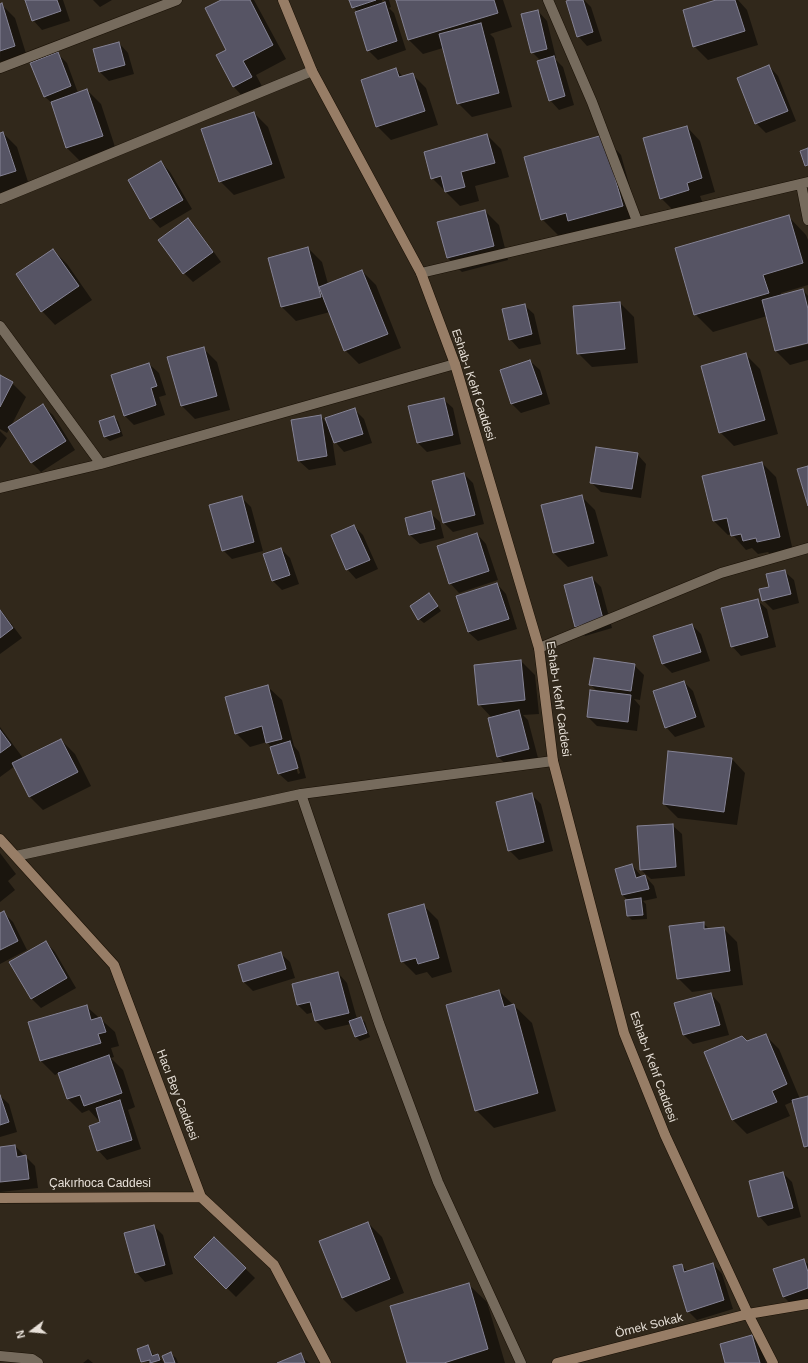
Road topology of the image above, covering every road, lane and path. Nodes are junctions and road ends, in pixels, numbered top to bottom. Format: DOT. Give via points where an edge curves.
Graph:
graph roads {
  1 [pos="177,0"];
  2 [pos="283,0"];
  3 [pos="548,0"];
  4 [pos="0,68"];
  5 [pos="312,71"];
  6 [pos="804,183"];
  7 [pos="0,199"];
  8 [pos="808,220"];
  9 [pos="637,221"];
  10 [pos="421,273"];
  11 [pos="0,326"];
  12 [pos="454,364"];
  13 [pos="100,464"];
  14 [pos="0,488"];
  15 [pos="808,548"];
  16 [pos="539,648"];
  17 [pos="553,761"];
  18 [pos="301,794"];
  19 [pos="0,839"];
  20 [pos="16,856"];
  21 [pos="201,1197"];
  22 [pos="0,1198"];
  23 [pos="808,1304"];
  24 [pos="748,1314"];
  25 [pos="0,1357"];
  26 [pos="2,1363"];
  27 [pos="38,1363"];
  28 [pos="326,1363"];
  29 [pos="521,1363"];
  30 [pos="557,1363"];
  31 [pos="773,1363"];
  1 -- 4 [label="street"];
  2 -- 5 [label="street, Eshab-ı Kehf Caddesi"];
  3 -- 9 [label="street" via="592,102"];
  5 -- 7 [label="street"];
  5 -- 10 [label="street, Eshab-ı Kehf Caddesi"];
  6 -- 8 [label="street"];
  6 -- 9 [label="street"];
  9 -- 10 [label="street"];
  10 -- 12 [label="street, Eshab-ı Kehf Caddesi"];
  11 -- 13 [label="street"];
  12 -- 13 [label="street"];
  12 -- 16 [label="street, Eshab-ı Kehf Caddesi"];
  13 -- 14 [label="street"];
  15 -- 16 [label="street" via="721,573"];
  16 -- 17 [label="street, Eshab-ı Kehf Caddesi"];
  17 -- 18 [label="street"];
  17 -- 24 [label="street, Eshab-ı Kehf Caddesi" via="624,1033 665,1135"];
  18 -- 20 [label="street"];
  18 -- 29 [label="street" via="379,1023 438,1182"];
  19 -- 20 [label="street, Hacı Bey Caddesi"];
  20 -- 21 [label="street, Hacı Bey Caddesi" via="114,965"];
  21 -- 22 [label="street, Çakırhoca Caddesi"];
  21 -- 28 [label="street, Hacı Bey Caddesi" via="274,1265"];
  23 -- 24 [label="street, Örnek Sokak"];
  24 -- 30 [label="street, Örnek Sokak"];
  24 -- 31 [label="street, Eshab-ı Kehf Caddesi"];
  25 -- 26 [label="street"];
  25 -- 27 [label="street" via="32,1359"];
}
